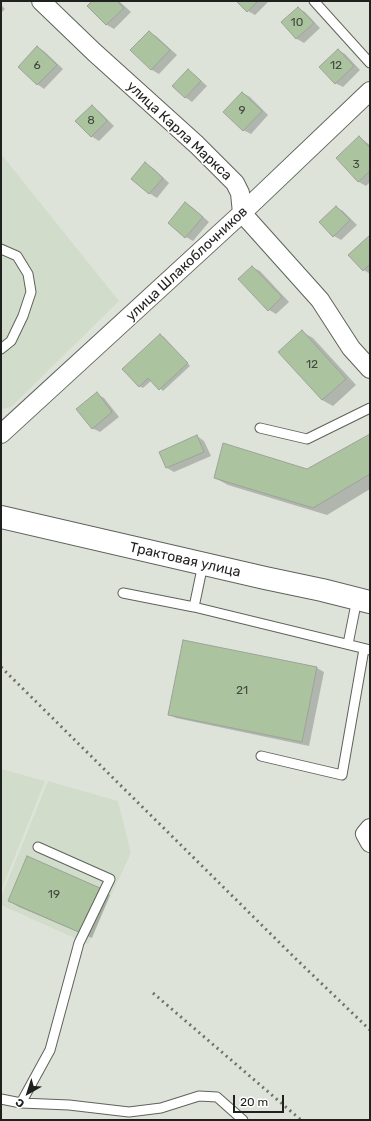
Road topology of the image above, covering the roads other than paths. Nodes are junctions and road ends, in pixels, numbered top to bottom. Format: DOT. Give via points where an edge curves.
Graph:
graph roads {
  1 [pos="41,1"];
  2 [pos="314,1"];
  3 [pos="370,63"];
  4 [pos="370,91"];
  5 [pos="242,213"];
  6 [pos="1,249"];
  7 [pos="1,349"];
  8 [pos="370,369"];
  9 [pos="370,408"];
  10 [pos="260,428"];
  11 [pos="1,434"];
  12 [pos="1,517"];
  13 [pos="204,564"];
  14 [pos="124,593"];
  15 [pos="363,601"];
  16 [pos="194,607"];
  17 [pos="348,644"];
  18 [pos="367,649"];
  19 [pos="261,756"];
  20 [pos="38,847"];
  21 [pos="1,1099"];
  22 [pos="21,1103"];
  23 [pos="243,1120"];
  1 -- 5 [label="street, улица Карла Маркса" via="235,183 240,193"];
  2 -- 3 [label="lane"];
  4 -- 5 [label="street, улица Шлакоблочников"];
  5 -- 8 [label="street" via="320,300 351,348"];
  5 -- 11 [label="street, улица Шлакоблочников"];
  6 -- 7 [label="lane" via="17,256 28,274 30,292 23,316 11,341"];
  9 -- 10 [label="lane" via="308,439"];
  12 -- 13 [label="main road, Трактовая улица"];
  13 -- 15 [label="main road, Трактовая улица"];
  13 -- 16 [label="lane"];
  14 -- 16 [label="lane"];
  15 -- 17 [label="lane"];
  16 -- 17 [label="lane"];
  17 -- 18 [label="lane"];
  18 -- 19 [label="lane" via="342,775"];
  20 -- 22 [label="lane" via="110,879 79,943 50,1050"];
  21 -- 22 [label="lane"];
  22 -- 23 [label="lane" via="129,1112 161,1108 199,1096 217,1097"];
}
